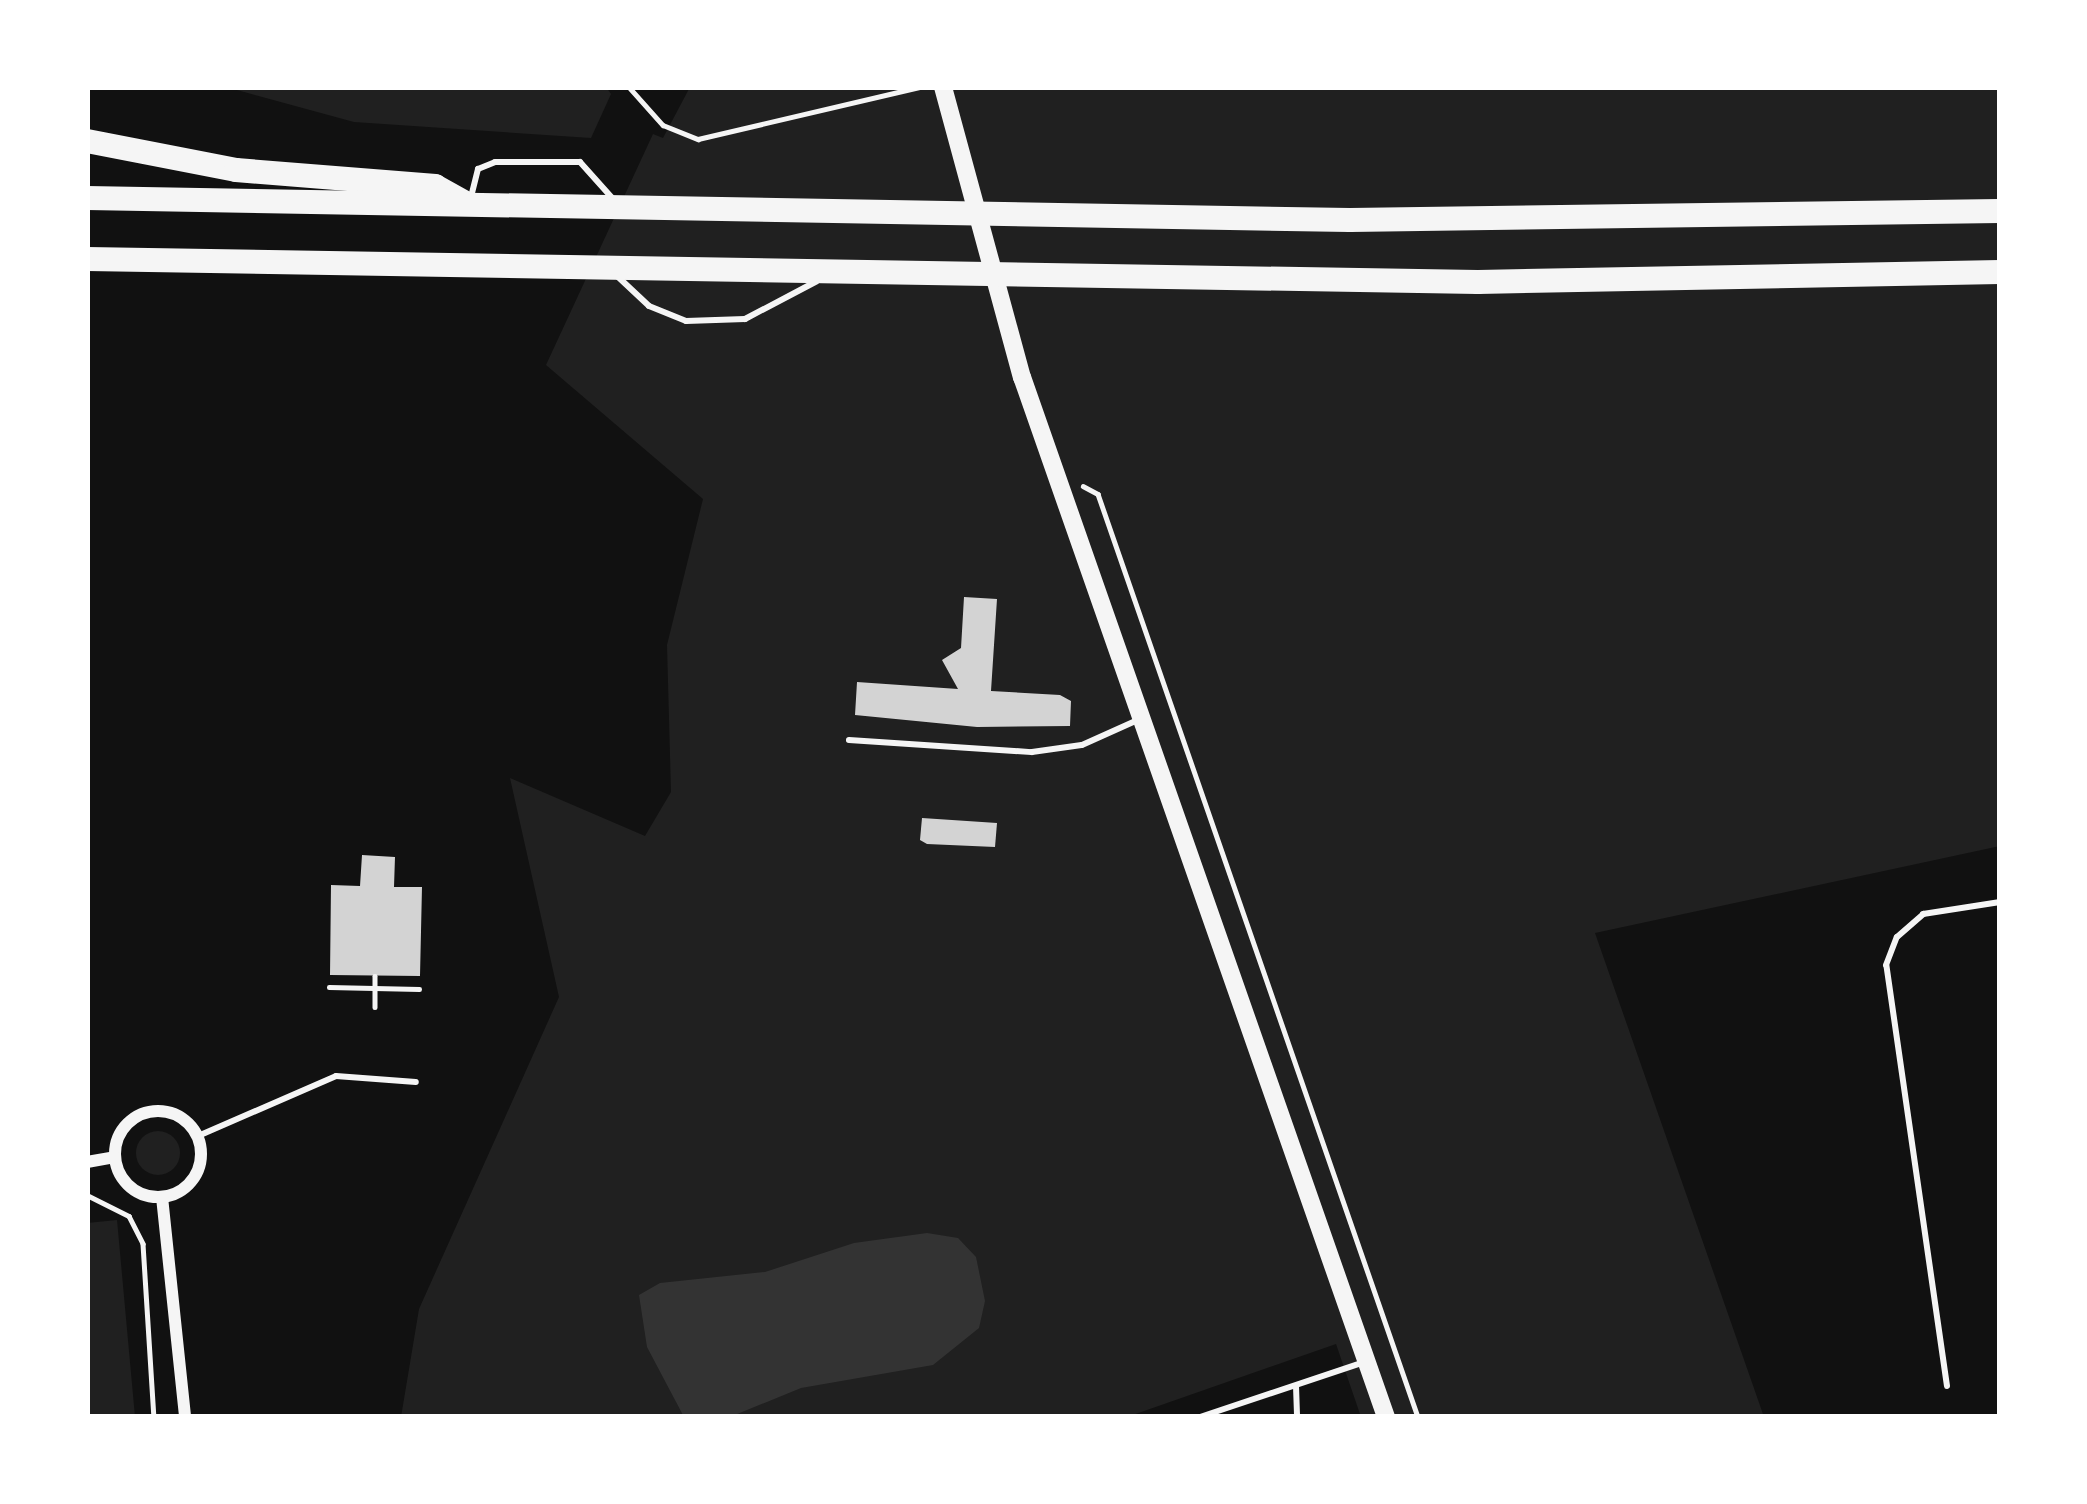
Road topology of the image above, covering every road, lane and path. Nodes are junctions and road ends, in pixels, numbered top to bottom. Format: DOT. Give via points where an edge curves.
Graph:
graph roads {
  1 [pos="628,87"];
  2 [pos="919,87"];
  3 [pos="944,87"];
  4 [pos="87,141"];
  5 [pos="87,198"];
  6 [pos="469,205"];
  7 [pos="619,208"];
  8 [pos="2000,212"];
  9 [pos="88,260"];
  10 [pos="610,268"];
  11 [pos="831,272"];
  12 [pos="2000,272"];
  13 [pos="1098,494"];
  14 [pos="1141,719"];
  15 [pos="849,740"];
  16 [pos="2000,902"];
  17 [pos="375,976"];
  18 [pos="329,987"];
  19 [pos="376,988"];
  20 [pos="418,989"];
  21 [pos="375,1007"];
  22 [pos="416,1082"];
  23 [pos="198,1136"];
  24 [pos="115,1157"];
  25 [pos="87,1162"];
  26 [pos="87,1195"];
  27 [pos="162,1197"];
  28 [pos="1368,1361"];
  29 [pos="1296,1386"];
  30 [pos="1947,1386"];
  31 [pos="154,1417"];
  32 [pos="185,1417"];
  33 [pos="1200,1417"];
  34 [pos="1297,1417"];
  35 [pos="1385,1417"];
  36 [pos="1418,1417"];
  1 -- 2 [label="path" via="663,125 698,139"];
  3 -- 14 [label="main road" via="1022,377"];
  4 -- 6 [label="highway" via="236,170 435,186"];
  5 -- 6 [label="highway"];
  6 -- 7 [label="highway"];
  6 -- 7 [label="lane" via="478,169 495,162 580,162 595,170"];
  7 -- 8 [label="highway" via="1350,220"];
  9 -- 10 [label="highway"];
  10 -- 11 [label="highway"];
  10 -- 11 [label="lane" via="649,306 686,321 761,314"];
  11 -- 12 [label="highway" via="1478,282"];
  13 -- 36 [label="path"];
  14 -- 15 [label="lane" via="1082,746 1044,752"];
  14 -- 28 [label="main road"];
  16 -- 30 [label="lane" via="1922,914 1897,937 1886,965"];
  17 -- 19 [label="path"];
  18 -- 19 [label="path"];
  19 -- 20 [label="path"];
  19 -- 21 [label="path"];
  22 -- 23 [label="lane" via="336,1076"];
  23 -- 24 [label="street" via="168,1112 141,1114 121,1131"];
  23 -- 27 [label="street" via="196,1176"];
  24 -- 25 [label="street"];
  24 -- 27 [label="street" via="125,1183"];
  26 -- 31 [label="path" via="129,1216 143,1244"];
  27 -- 32 [label="street"];
  28 -- 29 [label="lane"];
  28 -- 35 [label="main road"];
  29 -- 33 [label="lane"];
  29 -- 34 [label="lane"];
}
